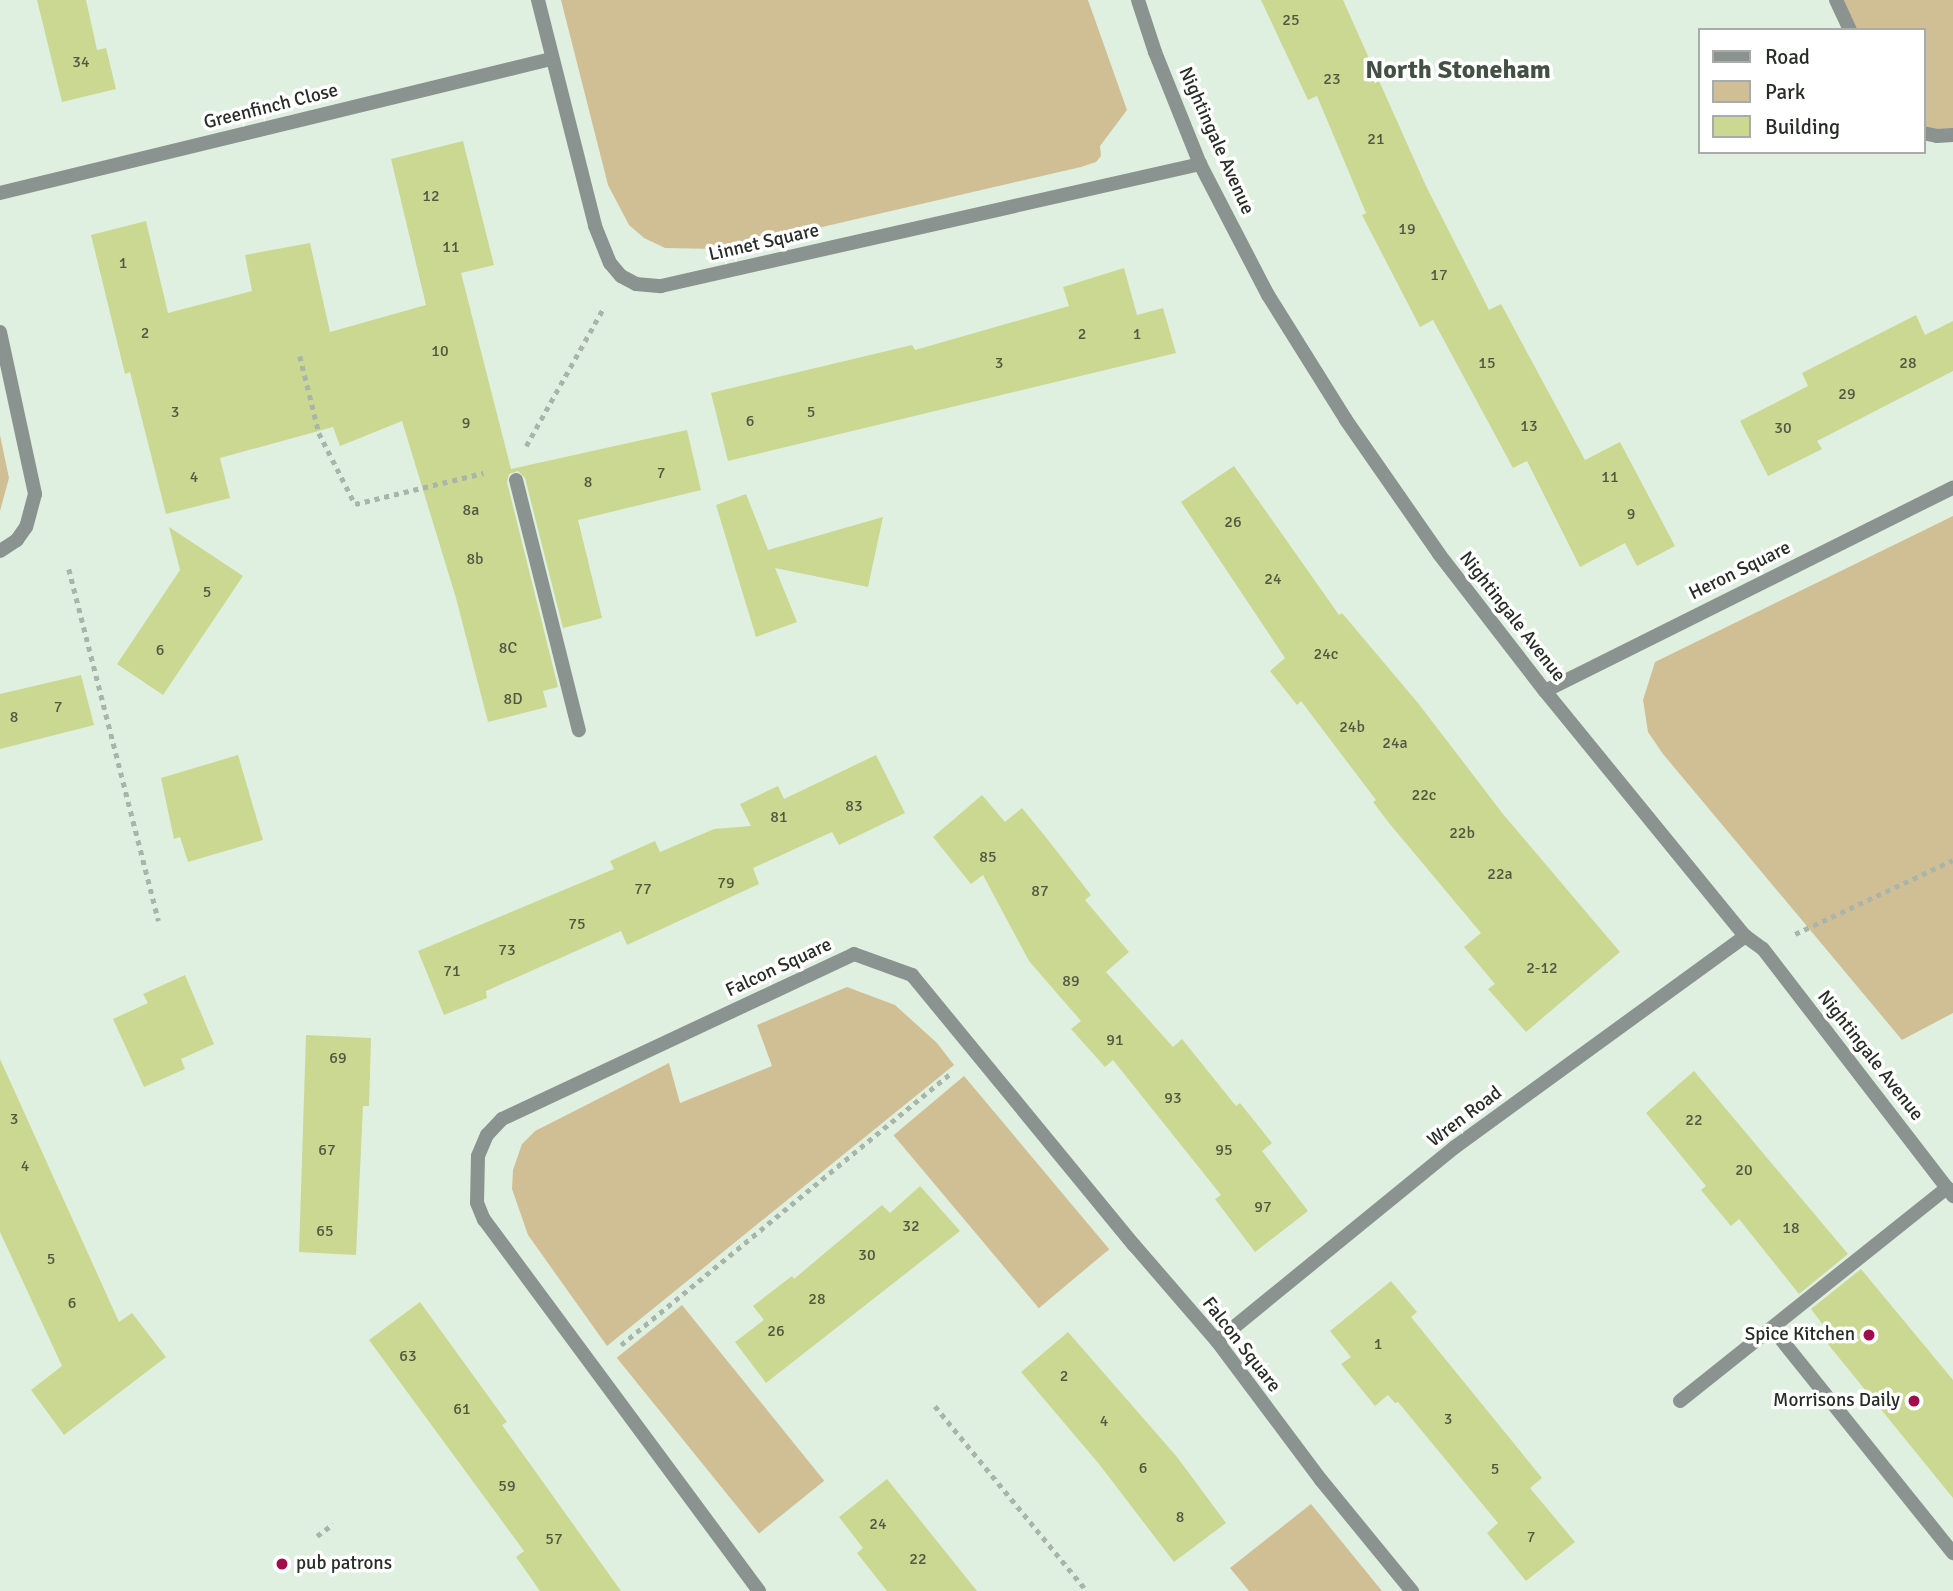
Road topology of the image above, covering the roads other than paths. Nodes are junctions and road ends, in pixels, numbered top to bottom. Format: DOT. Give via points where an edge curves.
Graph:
graph roads {
  1 [pos="538,0"];
  2 [pos="1138,0"];
  3 [pos="1836,0"];
  4 [pos="1849,28"];
  5 [pos="551,59"];
  6 [pos="1925,133"];
  7 [pos="1953,135"];
  8 [pos="1200,164"];
  9 [pos="0,193"];
  10 [pos="0,332"];
  11 [pos="515,473"];
  12 [pos="1953,488"];
  13 [pos="0,551"];
  14 [pos="1545,691"];
  15 [pos="579,730"];
  16 [pos="1745,936"];
  17 [pos="1950,1192"];
  18 [pos="1772,1328"];
  19 [pos="1217,1340"];
  20 [pos="1680,1401"];
  21 [pos="1953,1553"];
  22 [pos="759,1591"];
  23 [pos="1412,1591"];
  1 -- 5 [label="street"];
  2 -- 8 [label="street, Nightingale Avenue"];
  3 -- 4 [label="street"];
  5 -- 8 [label="street, Linnet Square" via="594,226 610,263 636,284 661,286"];
  5 -- 9 [label="street, Greenfinch Close"];
  6 -- 7 [label="street"];
  8 -- 14 [label="street, Nightingale Avenue" via="1268,295 1346,420 1439,554"];
  10 -- 13 [label="street" via="34,494 26,527"];
  11 -- 15 [label="street"];
  12 -- 14 [label="street, Heron Square"];
  14 -- 16 [label="street, Nightingale Avenue"];
  16 -- 17 [label="street, Nightingale Avenue" via="1763,949"];
  16 -- 19 [label="street, Wren Road" via="1455,1147"];
  17 -- 18 [label="street"];
  18 -- 20 [label="street"];
  18 -- 21 [label="street"];
  19 -- 22 [label="street, Falcon Square" via="912,975 854,954 502,1119 487,1135 478,1156 477,1203 484,1220"];
  19 -- 23 [label="street, Falcon Square" via="1321,1480"];
}
